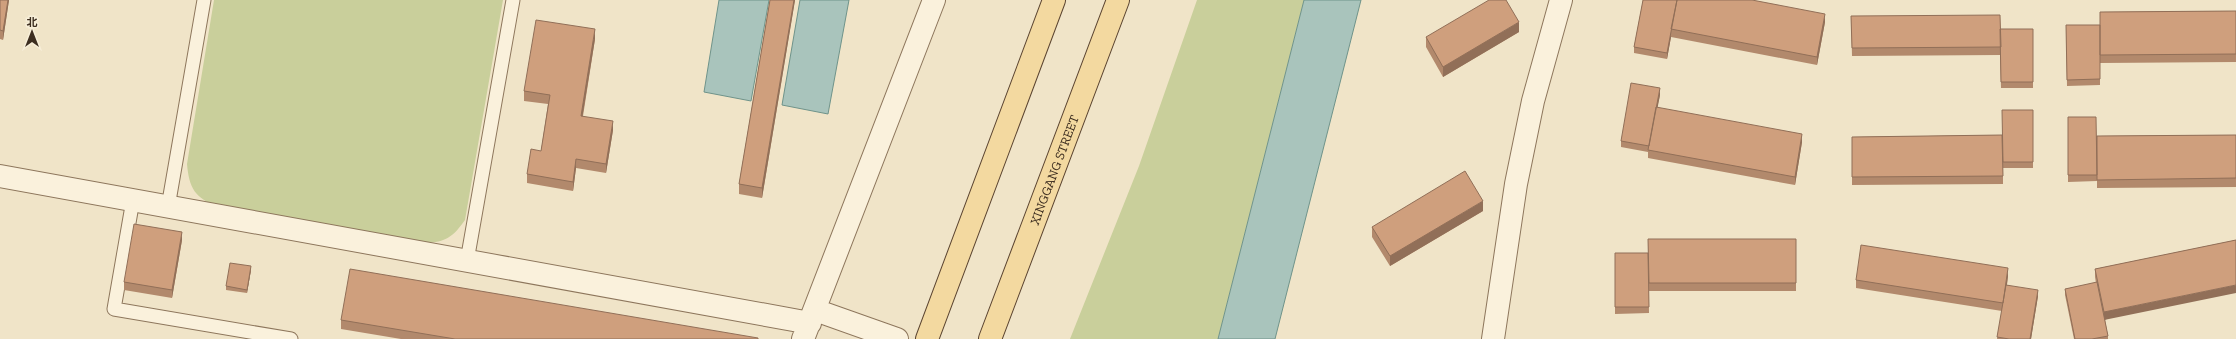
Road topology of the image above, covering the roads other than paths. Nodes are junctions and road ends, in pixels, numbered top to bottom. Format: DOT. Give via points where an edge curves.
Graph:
graph roads {
  1 [pos="204,0"];
  2 [pos="513,0"];
  3 [pos="934,0"];
  4 [pos="1054,0"];
  5 [pos="1118,0"];
  6 [pos="1561,0"];
  7 [pos="0,176"];
  8 [pos="133,200"];
  9 [pos="168,207"];
  10 [pos="467,261"];
  11 [pos="809,324"];
  12 [pos="291,339"];
  13 [pos="897,339"];
  14 [pos="927,339"];
  15 [pos="990,339"];
  16 [pos="1493,339"];
  1 -- 9 [label="lane"];
  2 -- 10 [label="lane"];
  3 -- 11 [label="street"];
  4 -- 14 [label="main road"];
  5 -- 15 [label="main road, XINGGANG STREET"];
  6 -- 16 [label="street" via="1533,101 1516,184"];
  7 -- 8 [label="street"];
  8 -- 9 [label="street"];
  8 -- 12 [label="lane" via="114,309"];
  9 -- 10 [label="street"];
  10 -- 11 [label="street"];
  11 -- 13 [label="street"];
}
